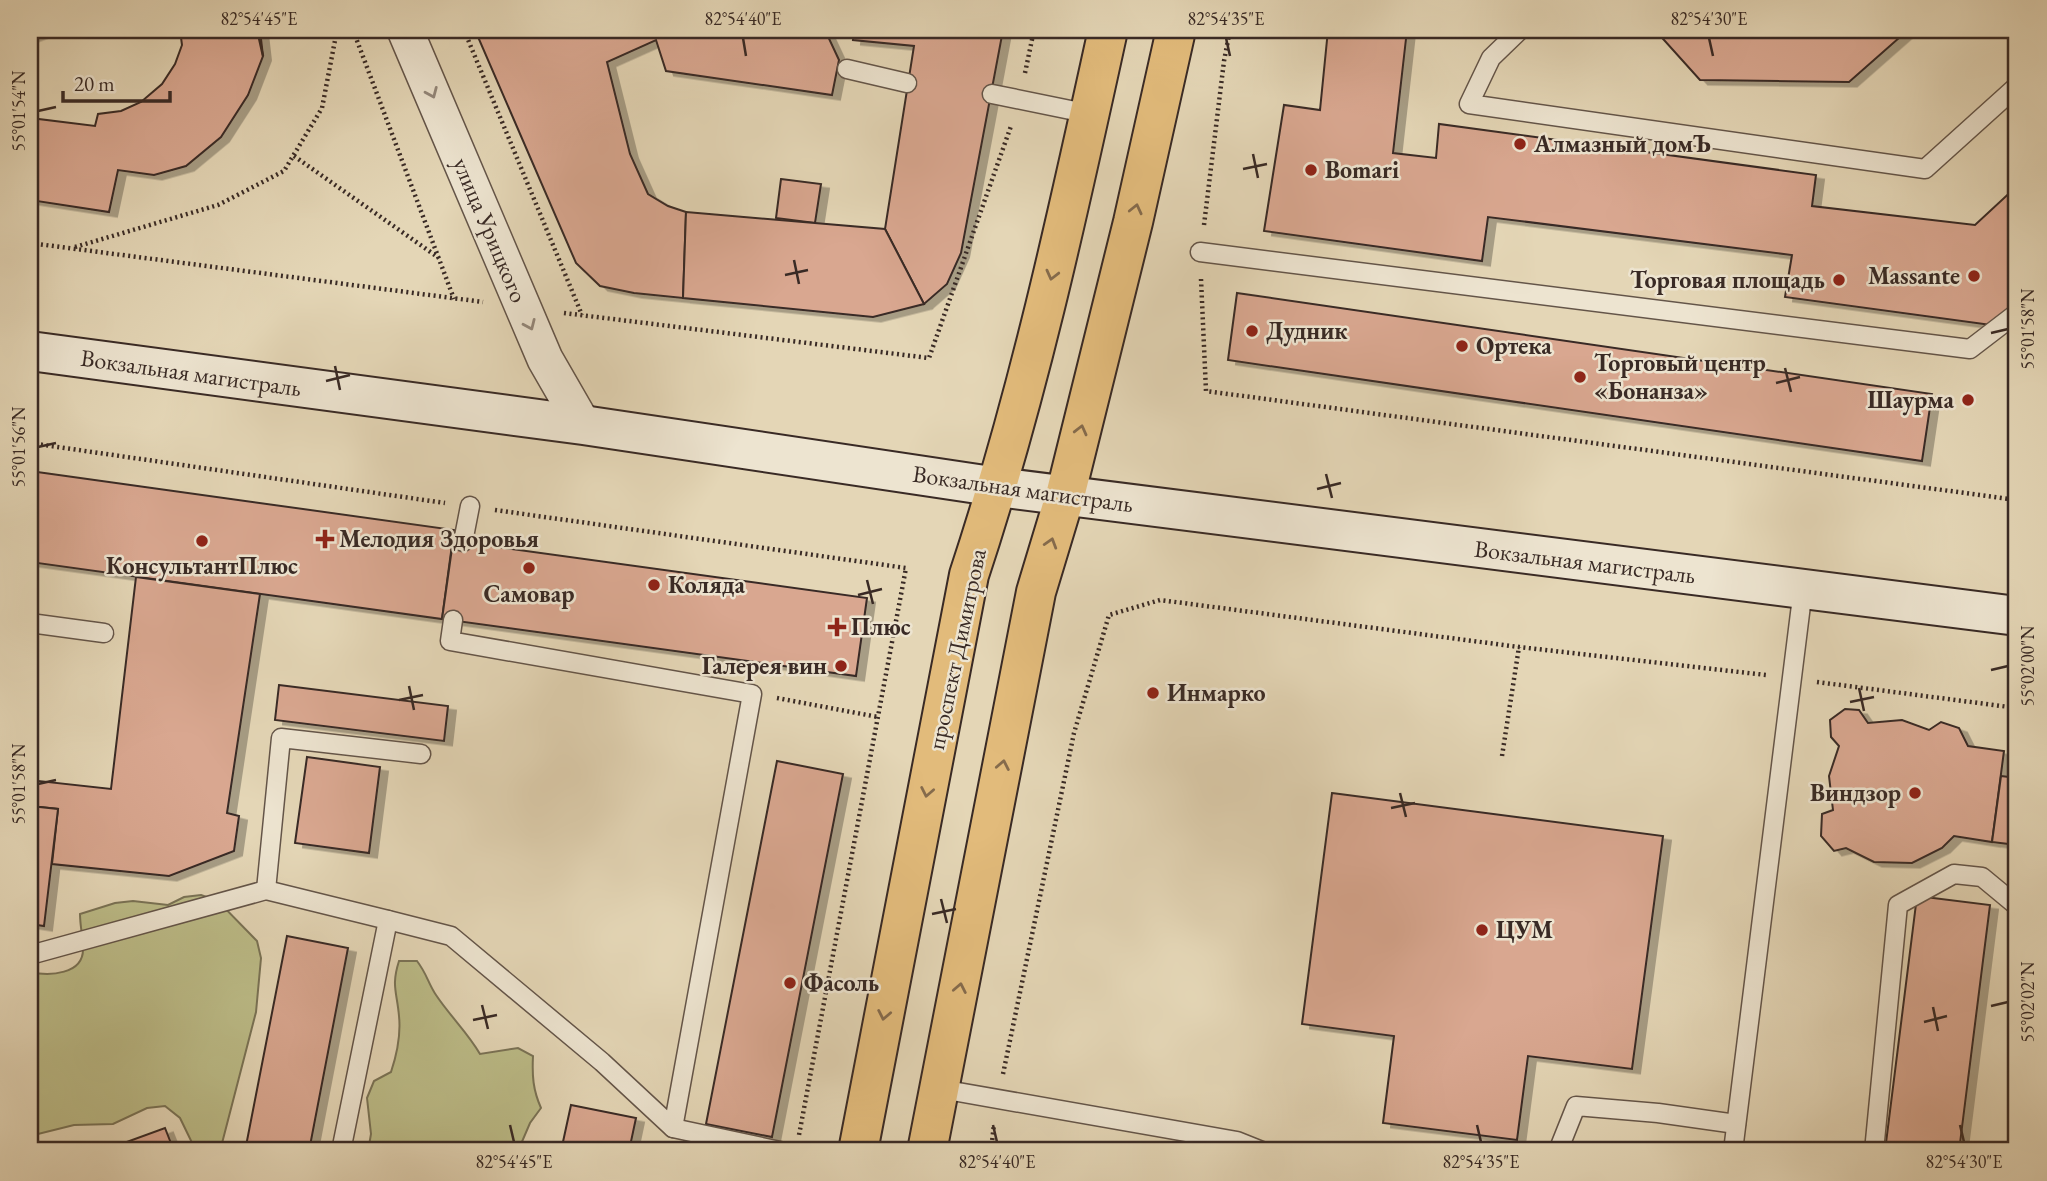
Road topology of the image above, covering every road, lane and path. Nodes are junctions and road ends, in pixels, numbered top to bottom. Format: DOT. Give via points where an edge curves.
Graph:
graph roads {
  1 [pos="337,30"];
  2 [pos="353,30"];
  3 [pos="464,30"];
  4 [pos="1034,30"];
  5 [pos="1108,30"];
  6 [pos="1176,30"];
  7 [pos="1230,30"];
  8 [pos="1520,30"];
  9 [pos="408,31"];
  10 [pos="847,69"];
  11 [pos="907,83"];
  12 [pos="2017,86"];
  13 [pos="992,94"];
  14 [pos="1020,99"];
  15 [pos="1090,114"];
  16 [pos="293,156"];
  17 [pos="71,248"];
  18 [pos="1200,252"];
  19 [pos="439,258"];
  20 [pos="454,299"];
  21 [pos="2017,313"];
  22 [pos="582,315"];
  23 [pos="30,351"];
  24 [pos="929,358"];
  25 [pos="583,425"];
  26 [pos="998,487"];
  27 [pos="1065,496"];
  28 [pos="2017,500"];
  29 [pos="470,506"];
  30 [pos="463,542"];
  31 [pos="906,568"];
  32 [pos="1803,589"];
  33 [pos="2017,616"];
  34 [pos="453,620"];
  35 [pos="30,623"];
  36 [pos="104,632"];
  37 [pos="1519,648"];
  38 [pos="1792,678"];
  39 [pos="752,694"];
  40 [pos="2017,708"];
  41 [pos="878,717"];
  42 [pos="421,754"];
  43 [pos="1502,756"];
  44 [pos="266,890"];
  45 [pos="2017,906"];
  46 [pos="388,919"];
  47 [pos="30,955"];
  48 [pos="941,1089"];
  49 [pos="998,1099"];
  50 [pos="1736,1125"];
  51 [pos="673,1128"];
  52 [pos="798,1138"];
  53 [pos="341,1151"];
  54 [pos="780,1151"];
  55 [pos="858,1151"];
  56 [pos="927,1151"];
  57 [pos="991,1151"];
  58 [pos="1262,1151"];
  59 [pos="1558,1151"];
  60 [pos="1733,1151"];
  61 [pos="1874,1151"];
  1 -- 16 [label="path" via="321,108"];
  2 -- 19 [label="path"];
  3 -- 22 [label="path"];
  4 -- 14 [label="path"];
  5 -- 15 [label="main road, проспект Димитрова"];
  27 -- 6 [label="main road, one-way"];
  7 -- 18 [label="path"];
  8 -- 12 [label="lane" via="1491,58 1469,104 1925,169"];
  9 -- 25 [label="street, улица Урицкого, one-way" via="531,328"];
  10 -- 11 [label="lane"];
  13 -- 14 [label="lane"];
  14 -- 15 [label="lane"];
  14 -- 24 [label="path"];
  15 -- 26 [label="main road, проспект Димитрова, one-way"];
  16 -- 17 [label="path" via="284,171 218,205"];
  16 -- 19 [label="path"];
  18 -- 21 [label="lane" via="1970,349"];
  18 -- 28 [label="path" via="1206,391"];
  19 -- 20 [label="path"];
  23 -- 25 [label="main road, Вокзальная магистраль"];
  25 -- 26 [label="main road, Вокзальная магистраль"];
  26 -- 27 [label="main road, Вокзальная магистраль"];
  26 -- 55 [label="main road, проспект Димитрова, one-way" via="969,575"];
  27 -- 32 [label="main road, Вокзальная магистраль"];
  48 -- 27 [label="main road, one-way" via="1036,592"];
  29 -- 30 [label="lane"];
  31 -- 41 [label="path"];
  32 -- 33 [label="main road, Вокзальная магистраль"];
  32 -- 38 [label="lane"];
  34 -- 39 [label="lane" via="450,641"];
  35 -- 36 [label="lane"];
  37 -- 38 [label="path"];
  37 -- 43 [label="path"];
  37 -- 49 [label="path" via="1160,600 1109,615 1074,733"];
  38 -- 40 [label="path"];
  38 -- 50 [label="lane"];
  39 -- 41 [label="path"];
  39 -- 51 [label="lane"];
  41 -- 52 [label="path"];
  42 -- 44 [label="lane" via="281,738"];
  44 -- 46 [label="lane"];
  44 -- 47 [label="lane"];
  45 -- 61 [label="lane" via="1982,877 1954,874 1898,905"];
  46 -- 51 [label="lane" via="451,936"];
  46 -- 53 [label="lane"];
  48 -- 49 [label="lane"];
  48 -- 56 [label="main road"];
  49 -- 57 [label="path"];
  49 -- 58 [label="lane" via="1237,1141"];
  50 -- 59 [label="lane" via="1576,1106"];
  50 -- 60 [label="lane"];
  51 -- 54 [label="lane"];
}
